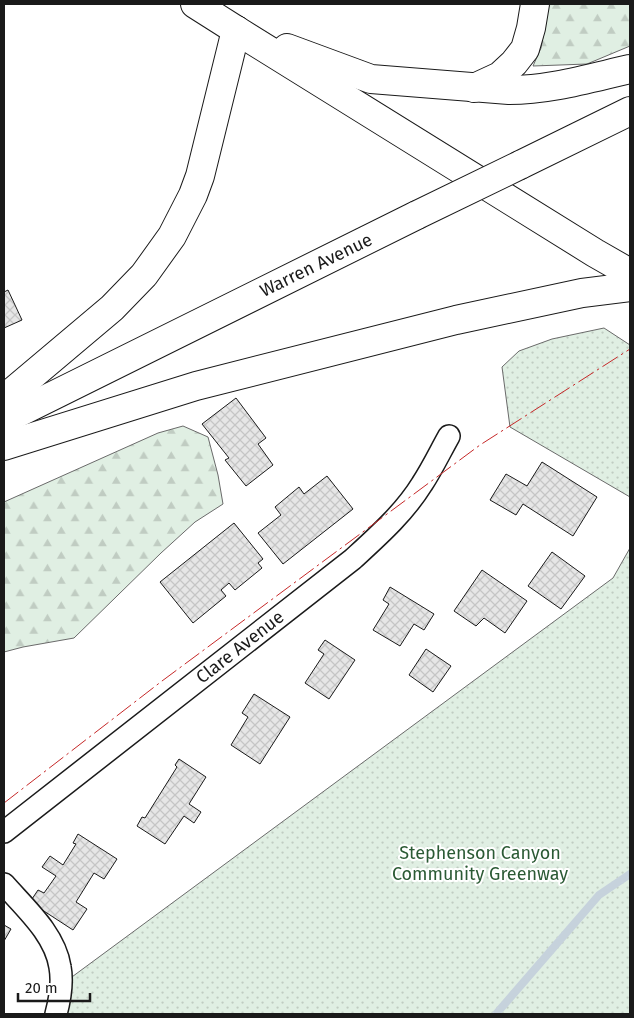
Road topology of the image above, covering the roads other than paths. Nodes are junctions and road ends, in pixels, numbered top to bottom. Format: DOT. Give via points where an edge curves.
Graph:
graph roads {
  1 [pos="195,4"];
  2 [pos="535,4"];
  3 [pos="236,30"];
  4 [pos="630,69"];
  5 [pos="474,88"];
  6 [pos="630,112"];
  7 [pos="623,266"];
  8 [pos="630,287"];
  9 [pos="4,399"];
  10 [pos="4,420"];
  11 [pos="450,436"];
  12 [pos="4,446"];
  13 [pos="4,832"];
  14 [pos="4,884"];
  15 [pos="56,1014"];
  1 -- 3 [label="main road"];
  2 -- 5 [label="main road" via="525,49 500,76"];
  3 -- 5 [label="main road" via="372,79"];
  3 -- 7 [label="main road"];
  3 -- 9 [label="main road" via="200,176 172,236 144,275 112,308"];
  4 -- 5 [label="main road" via="543,88"];
  6 -- 10 [label="main road, Warren Avenue, bridge"];
  8 -- 12 [label="main road" via="582,292 456,320 196,386"];
  11 -- 13 [label="street, Clare Avenue" via="422,485 376,538"];
  14 -- 15 [label="street" via="44,929 55,950 62,985"];
}
